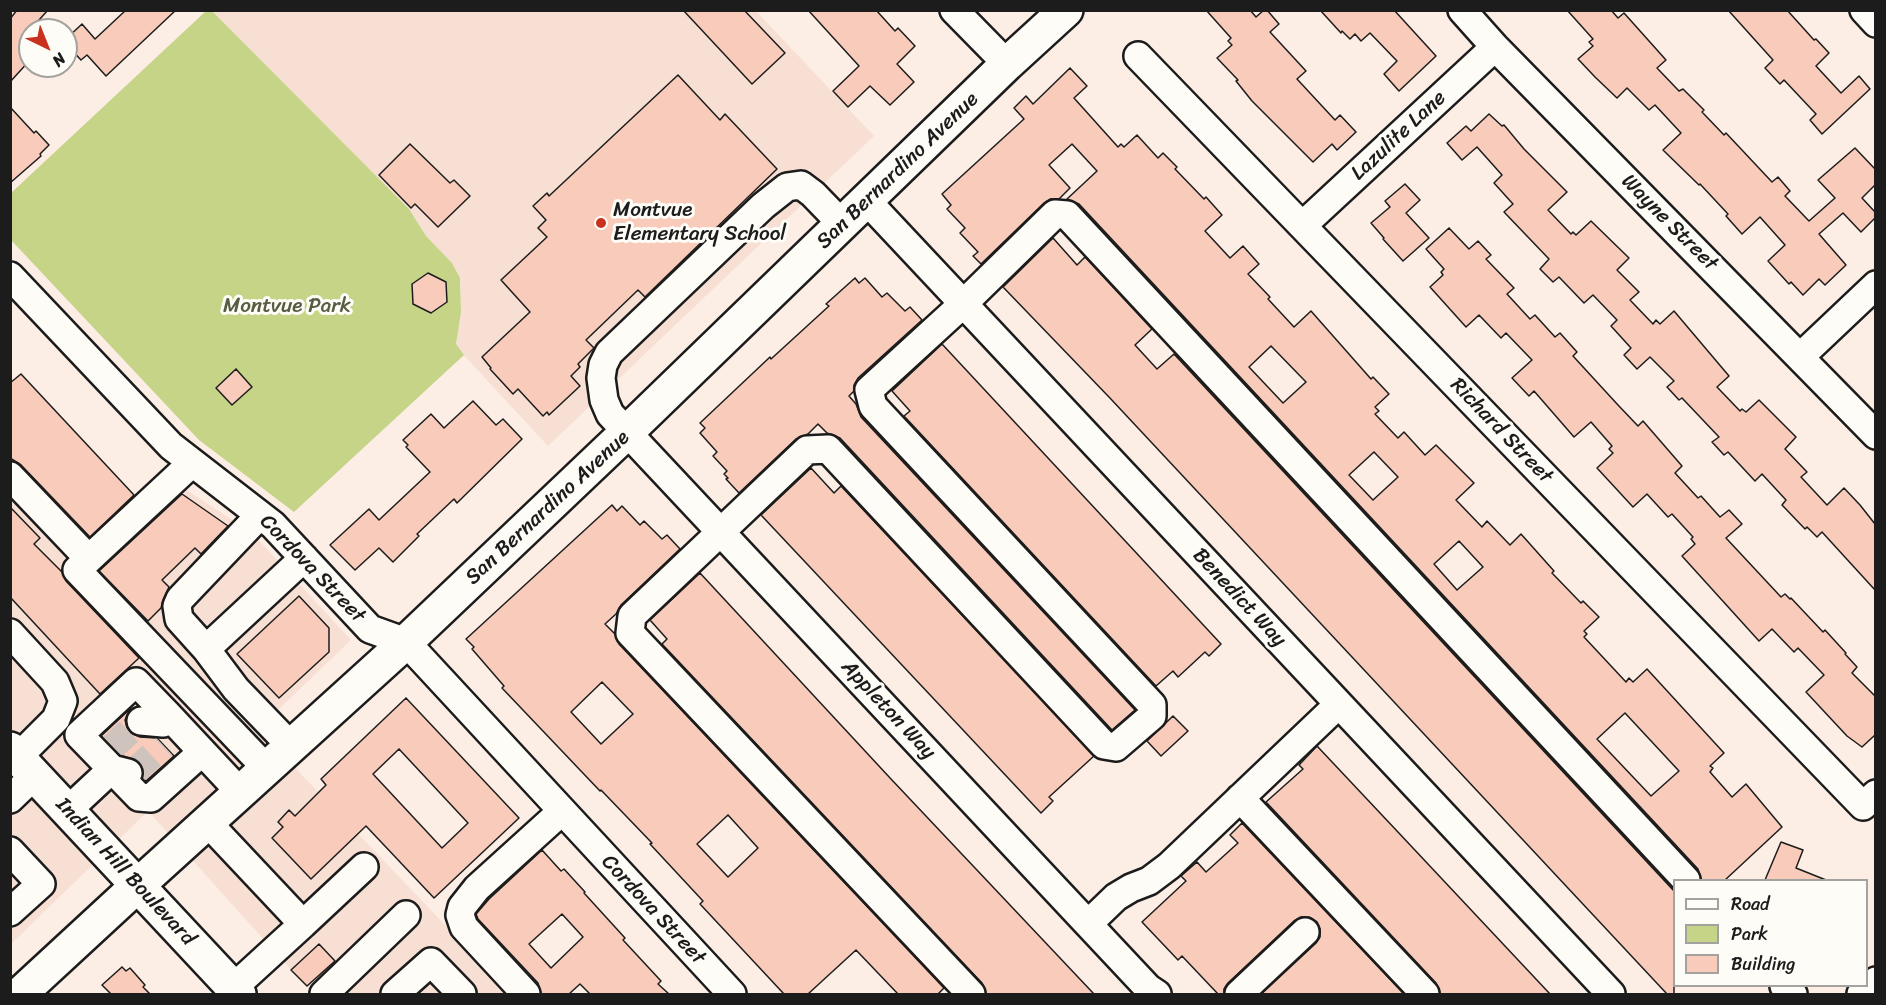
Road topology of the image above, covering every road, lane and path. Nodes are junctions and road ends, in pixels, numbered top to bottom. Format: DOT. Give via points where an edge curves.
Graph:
graph roads {
  1 [pos="954,10"];
  2 [pos="1066,10"];
  3 [pos="1462,10"];
  4 [pos="1864,10"];
  5 [pos="1875,23"];
  6 [pos="1495,47"];
  7 [pos="1138,56"];
  8 [pos="1007,64"];
  9 [pos="867,201"];
  10 [pos="843,225"];
  11 [pos="1303,225"];
  12 [pos="10,276"];
  13 [pos="1875,285"];
  14 [pos="963,304"];
  15 [pos="1800,357"];
  16 [pos="627,432"];
  17 [pos="1875,435"];
  18 [pos="192,463"];
  19 [pos="10,476"];
  20 [pos="260,515"];
  21 [pos="721,533"];
  22 [pos="304,558"];
  23 [pos="89,559"];
  24 [pos="12,636"];
  25 [pos="406,642"];
  26 [pos="206,649"];
  27 [pos="1339,704"];
  28 [pos="291,746"];
  29 [pos="202,752"];
  30 [pos="21,760"];
  31 [pos="118,764"];
  32 [pos="266,768"];
  33 [pos="240,792"];
  34 [pos="1240,798"];
  35 [pos="10,799"];
  36 [pos="1869,800"];
  37 [pos="67,811"];
  38 [pos="562,811"];
  39 [pos="207,822"];
  40 [pos="10,851"];
  41 [pos="364,867"];
  42 [pos="1685,879"];
  43 [pos="137,886"];
  44 [pos="10,912"];
  45 [pos="406,915"];
  46 [pos="303,924"];
  47 [pos="1088,924"];
  48 [pos="1305,932"];
  49 [pos="1875,981"];
  50 [pos="236,991"];
  51 [pos="1153,991"];
  52 [pos="28,992"];
  53 [pos="324,994"];
  54 [pos="395,994"];
  55 [pos="462,994"];
  56 [pos="526,994"];
  57 [pos="732,994"];
  58 [pos="971,994"];
  59 [pos="1239,994"];
  60 [pos="1425,994"];
  61 [pos="1611,994"];
  62 [pos="1861,994"];
  1 -- 8 [label="street"];
  2 -- 8 [label="main road, San Bernardino Avenue"];
  3 -- 6 [label="street, Wayne Street"];
  4 -- 5 [label="street"];
  6 -- 11 [label="street, Lazulite Lane"];
  6 -- 15 [label="street, Wayne Street"];
  7 -- 11 [label="street, Richard Street"];
  8 -- 9 [label="main road, San Bernardino Avenue"];
  9 -- 10 [label="main road, San Bernardino Avenue"];
  9 -- 14 [label="street, Benedict Way"];
  10 -- 16 [label="main road, San Bernardino Avenue"];
  10 -- 16 [label="street, Appleton Way" via="801,185 787,187 609,353 601,378 604,400 610,414"];
  11 -- 36 [label="street, Richard Street"];
  12 -- 18 [label="street, Cordova Street" via="171,446"];
  13 -- 15 [label="street"];
  14 -- 21 [label="street" via="869,390 873,406 1152,705 1152,716 1116,747 1104,745 828,449 807,450"];
  14 -- 27 [label="street, Benedict Way"];
  14 -- 42 [label="street" via="1055,214 1067,214"];
  15 -- 17 [label="street, Wayne Street"];
  16 -- 21 [label="street, Appleton Way"];
  16 -- 25 [label="main road, San Bernardino Avenue"];
  18 -- 20 [label="street, Cordova Street"];
  18 -- 23 [label="street"];
  19 -- 23 [label="street"];
  20 -- 22 [label="street, Cordova Street"];
  20 -- 26 [label="street" via="180,599 179,619"];
  21 -- 47 [label="street, Appleton Way"];
  21 -- 58 [label="street" via="632,616 630,633"];
  22 -- 25 [label="street, Cordova Street" via="370,629"];
  22 -- 26 [label="street"];
  23 -- 32 [label="street" via="77,570"];
  24 -- 30 [label="street" via="55,682 63,701 56,719"];
  25 -- 28 [label="main road, San Bernardino Avenue"];
  25 -- 38 [label="street, Cordova Street"];
  26 -- 28 [label="street" via="236,689"];
  27 -- 34 [label="street"];
  27 -- 61 [label="street, Benedict Way"];
  28 -- 32 [label="main road, San Bernardino Avenue"];
  29 -- 31 [label="street" via="151,798 139,796"];
  29 -- 31 [label="street" via="159,726 136,682 79,735"];
  29 -- 33 [label="street"];
  30 -- 35 [label="street"];
  30 -- 37 [label="main road, Indian Hill Boulevard"];
  31 -- 37 [label="street"];
  32 -- 33 [label="main road, San Bernardino Avenue"];
  33 -- 39 [label="main road, San Bernardino Avenue"];
  34 -- 47 [label="street" via="1160,874 1116,897"];
  34 -- 60 [label="street"];
  37 -- 43 [label="main road, Indian Hill Boulevard"];
  38 -- 56 [label="street" via="477,888 460,915 464,927"];
  38 -- 57 [label="street, Cordova Street"];
  39 -- 43 [label="main road, San Bernardino Avenue"];
  39 -- 46 [label="street"];
  40 -- 44 [label="street" via="40,884"];
  41 -- 46 [label="street"];
  43 -- 50 [label="main road, Indian Hill Boulevard"];
  43 -- 52 [label="main road, San Bernardino Avenue"];
  45 -- 53 [label="street"];
  46 -- 50 [label="street"];
  47 -- 51 [label="street, Appleton Way"];
  48 -- 59 [label="street"];
  49 -- 62 [label="street"];
  54 -- 55 [label="street" via="431,962"];
}
